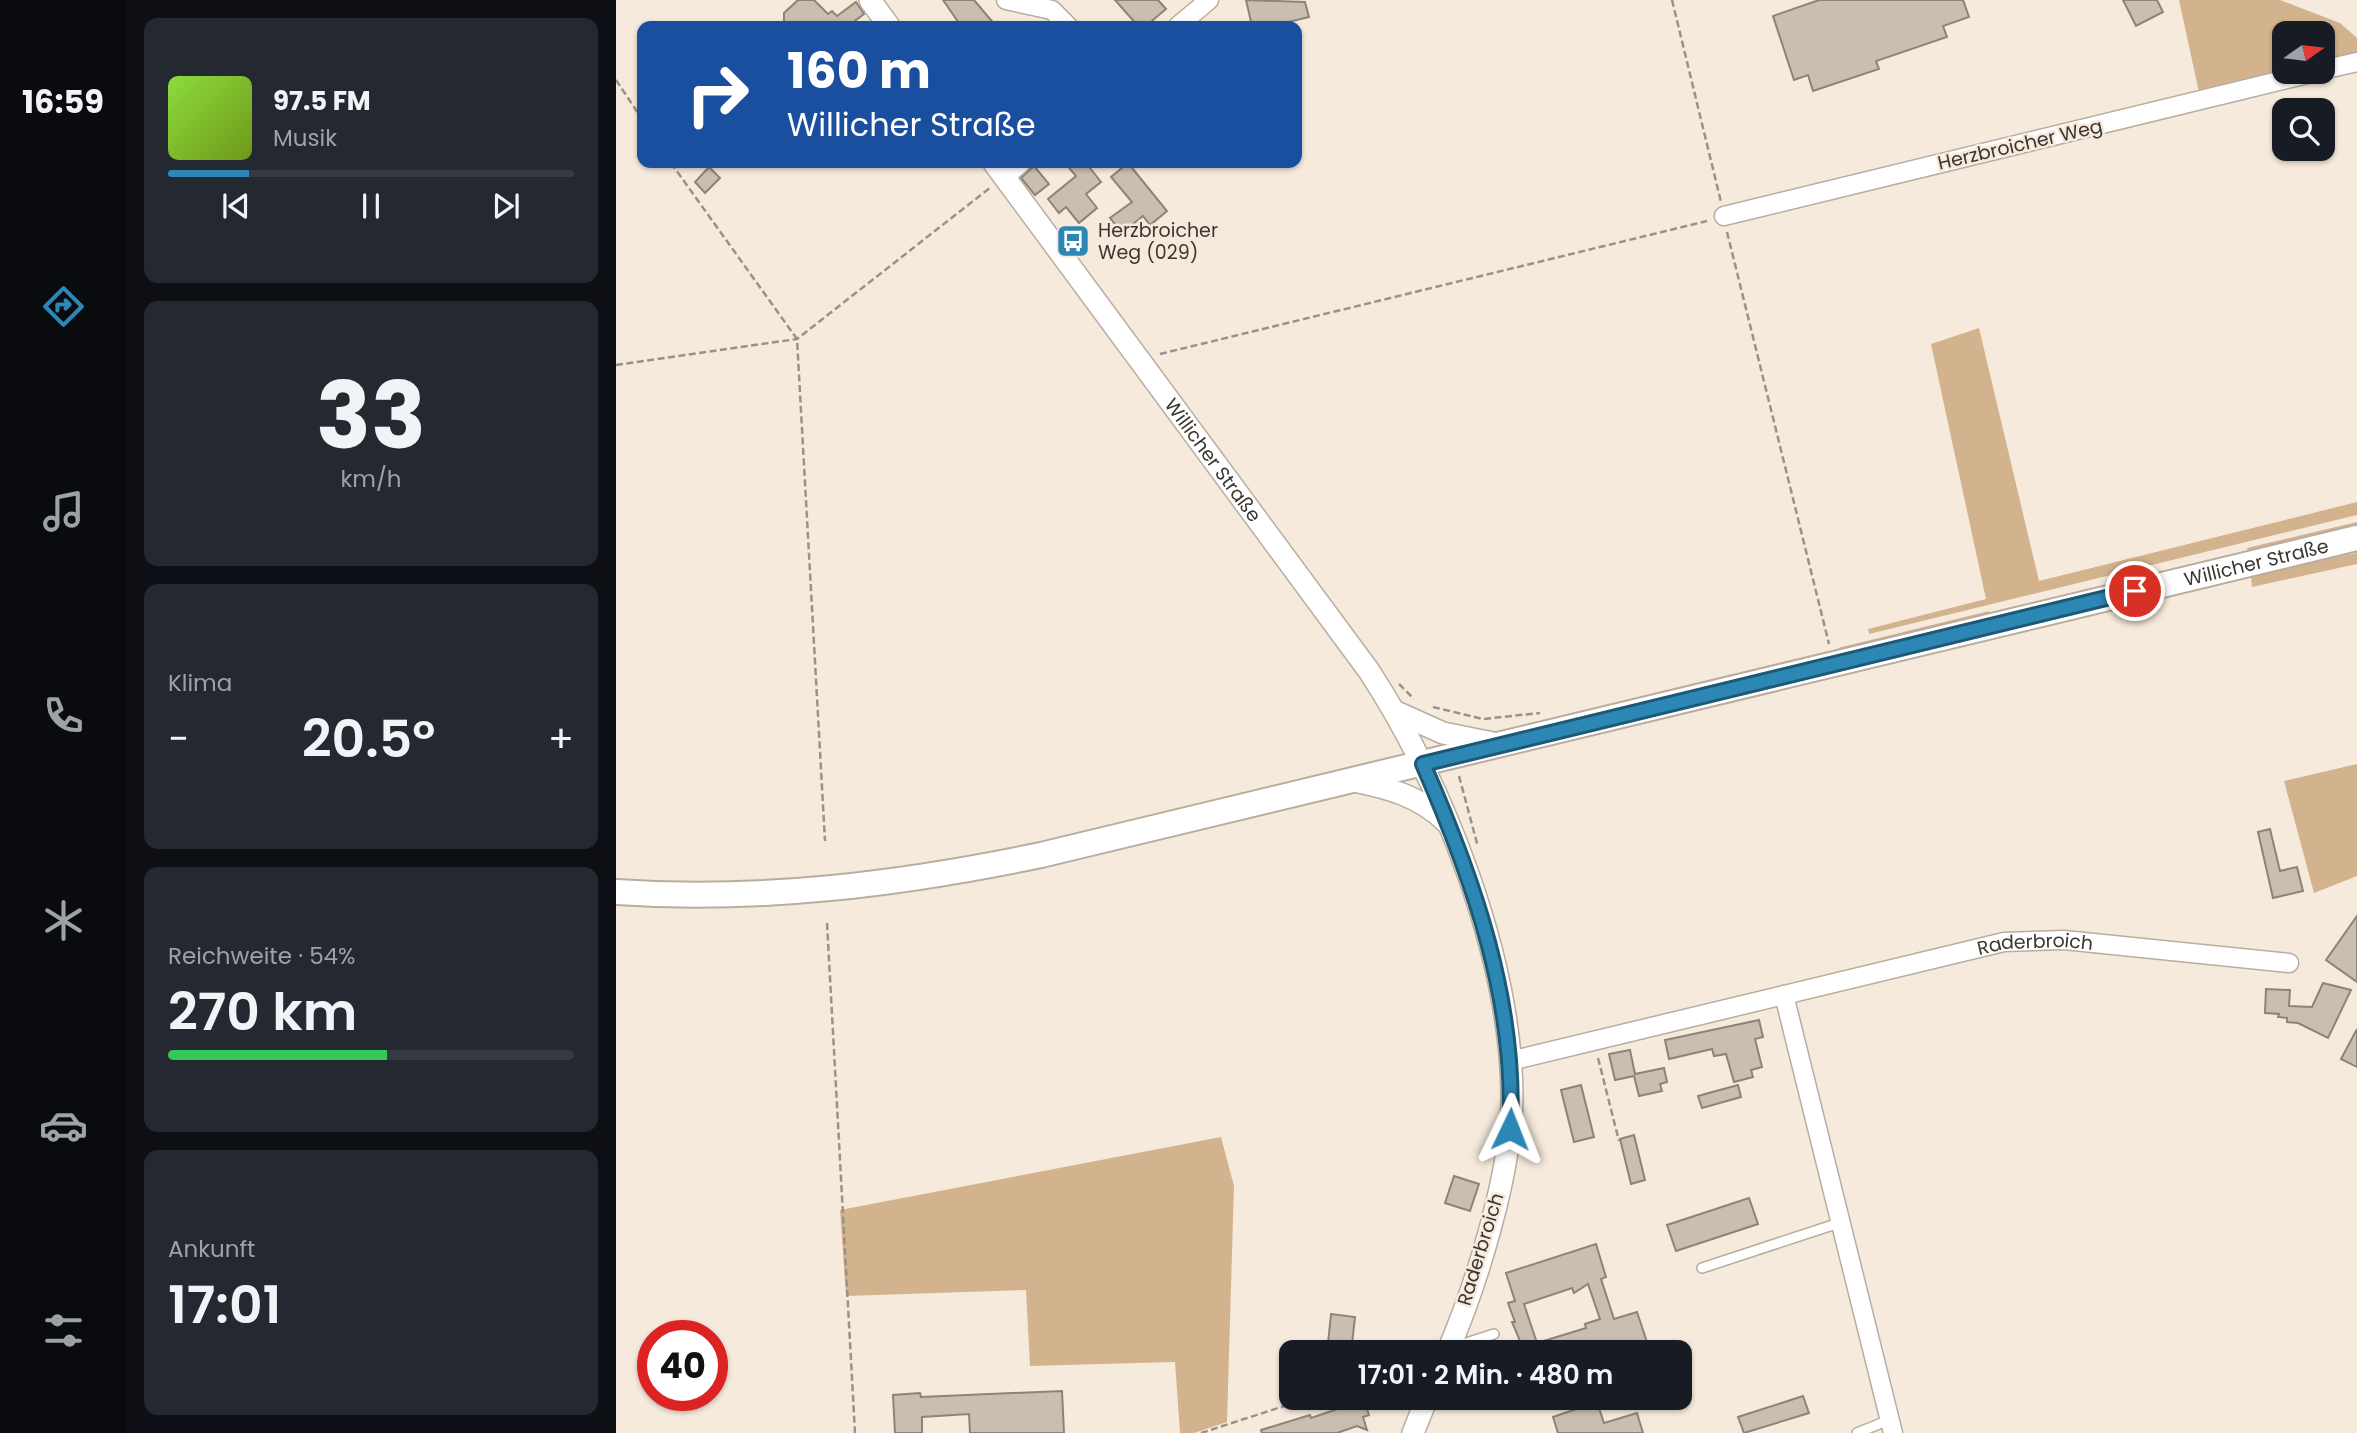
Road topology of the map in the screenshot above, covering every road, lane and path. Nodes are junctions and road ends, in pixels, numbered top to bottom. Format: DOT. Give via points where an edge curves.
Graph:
graph roads {
  1 [pos="870,0"];
  2 [pos="1006,0"];
  3 [pos="1209,0"];
  4 [pos="1672,0"];
  5 [pos="885,21"];
  6 [pos="1063,21"];
  7 [pos="1184,21"];
  8 [pos="2357,62"];
  9 [pos="2335,67"];
  10 [pos="616,79"];
  11 [pos="2272,83"];
  12 [pos="637,111"];
  13 [pos="675,168"];
  14 [pos="1005,168"];
  15 [pos="1007,168"];
  16 [pos="1724,216"];
  17 [pos="797,339"];
  18 [pos="1140,359"];
  19 [pos="616,365"];
  20 [pos="2357,538"];
  21 [pos="1834,664"];
  22 [pos="1399,684"];
  23 [pos="1418,702"];
  24 [pos="1425,705"];
  25 [pos="1394,710"];
  26 [pos="1544,712"];
  27 [pos="1504,744"];
  28 [pos="1423,764"];
  29 [pos="1354,781"];
  30 [pos="1448,824"];
  31 [pos="825,841"];
  32 [pos="616,892"];
  33 [pos="827,923"];
  34 [pos="2289,963"];
  35 [pos="1784,995"];
  36 [pos="1594,1041"];
  37 [pos="1510,1060"];
  38 [pos="1619,1141"];
  39 [pos="1839,1223"];
  40 [pos="1702,1268"];
  41 [pos="1494,1334"];
  42 [pos="1452,1340"];
  43 [pos="1478,1340"];
  44 [pos="1279,1408"];
  45 [pos="1422,1410"];
  46 [pos="1891,1427"];
  47 [pos="855,1433"];
  48 [pos="1201,1433"];
  49 [pos="1413,1433"];
  50 [pos="1857,1433"];
  1 -- 5 [label="street"];
  2 -- 6 [label="street" via="1052,10"];
  3 -- 7 [label="street"];
  4 -- 16 [label="path"];
  8 -- 9 [label="street"];
  10 -- 12 [label="path"];
  11 -- 16 [label="street, Herzbroicher Weg"];
  13 -- 17 [label="path"];
  14 -- 17 [label="path"];
  15 -- 18 [label="street, Willicher Straße"];
  16 -- 18 [label="path"];
  16 -- 21 [label="path"];
  17 -- 19 [label="path"];
  17 -- 31 [label="path"];
  18 -- 25 [label="street, Willicher Straße" via="1342,632"];
  20 -- 21 [label="main road, Willicher Straße"];
  21 -- 27 [label="main road, Willicher Straße"];
  22 -- 23 [label="path"];
  24 -- 26 [label="path" via="1483,719"];
  25 -- 27 [label="street" via="1443,733"];
  25 -- 28 [label="street, Willicher Straße"];
  27 -- 28 [label="main road, Willicher Straße"];
  28 -- 29 [label="main road, Willicher Straße"];
  28 -- 30 [label="street, Raderbroich"];
  29 -- 30 [label="street" via="1412,797"];
  29 -- 32 [label="main road, Willicher Straße" via="995,864 868,885 735,895"];
  30 -- 37 [label="street, Raderbroich" via="1486,934"];
  33 -- 47 [label="path"];
  34 -- 35 [label="street, Raderbroich" via="2027,940 1970,948"];
  35 -- 36 [label="street, Raderbroich"];
  35 -- 39 [label="street"];
  36 -- 37 [label="street, Raderbroich"];
  36 -- 38 [label="path"];
  37 -- 42 [label="street, Raderbroich" via="1511,1110 1504,1166"];
  39 -- 40 [label="lane"];
  39 -- 46 [label="street"];
  41 -- 43 [label="lane"];
  44 -- 48 [label="path"];
  45 -- 49 [label="street"];
  46 -- 50 [label="lane"];
}
